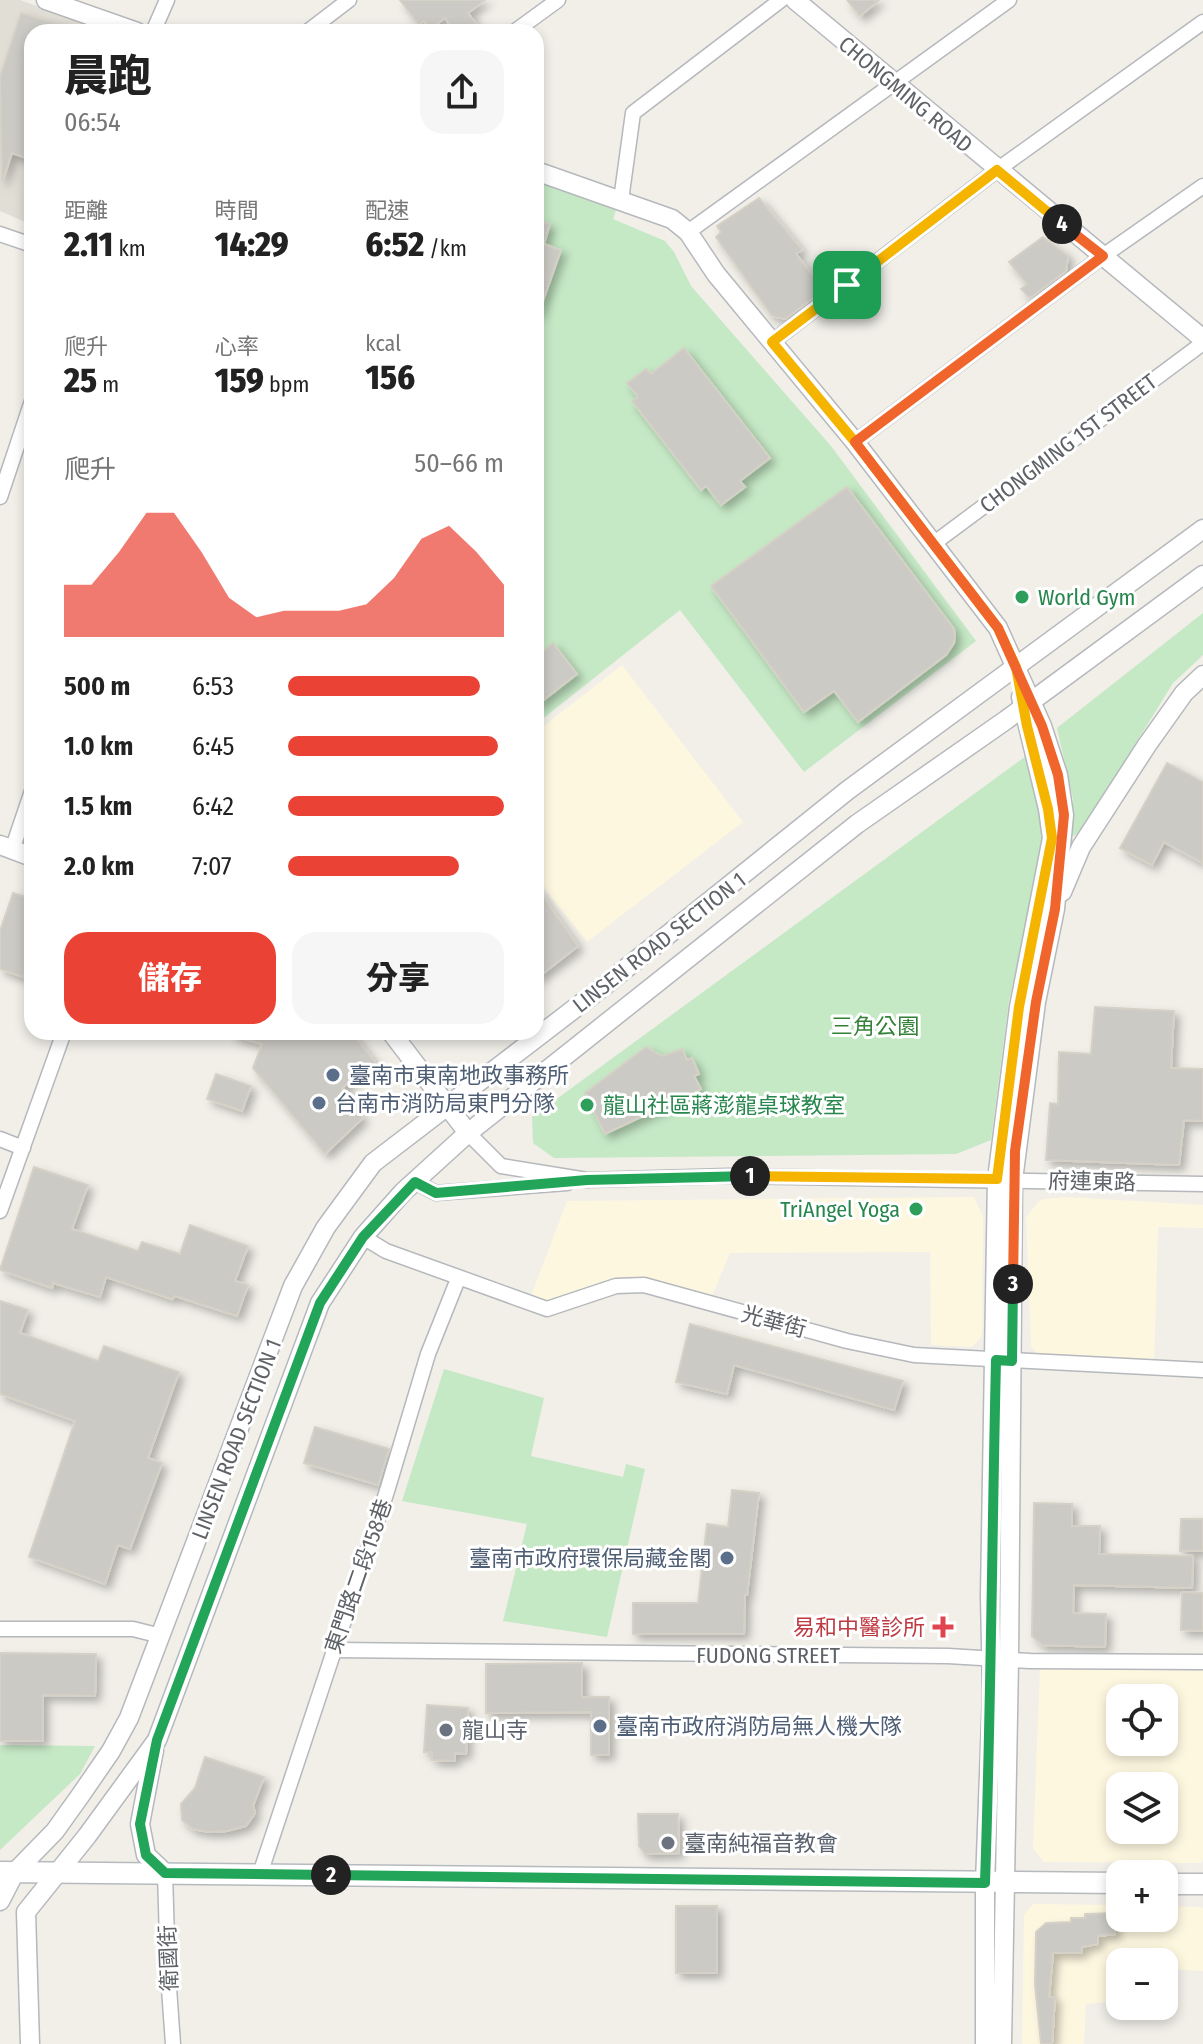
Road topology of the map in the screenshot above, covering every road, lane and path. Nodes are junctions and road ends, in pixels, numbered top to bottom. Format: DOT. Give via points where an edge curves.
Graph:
graph roads {
  1 [pos="46,0"];
  2 [pos="167,0"];
  3 [pos="349,0"];
  4 [pos="558,0"];
  5 [pos="781,0"];
  6 [pos="795,0"];
  7 [pos="1009,0"];
  8 [pos="1203,22"];
  9 [pos="114,24"];
  10 [pos="156,24"];
  11 [pos="318,24"];
  12 [pos="525,24"];
  13 [pos="894,84"];
  14 [pos="997,170"];
  15 [pos="544,174"];
  16 [pos="1203,186"];
  17 [pos="621,200"];
  18 [pos="688,232"];
  19 [pos="0,234"];
  20 [pos="24,242"];
  21 [pos="1103,256"];
  22 [pos="1203,341"];
  23 [pos="772,342"];
  24 [pos="24,425"];
  25 [pos="855,442"];
  26 [pos="0,497"];
  27 [pos="1203,529"];
  28 [pos="933,544"];
  29 [pos="1203,575"];
  30 [pos="1016,667"];
  31 [pos="1203,675"];
  32 [pos="1027,704"];
  33 [pos="24,809"];
  34 [pos="6,848"];
  35 [pos="1055,909"];
  36 [pos="544,1032"];
  37 [pos="61,1040"];
  38 [pos="397,1040"];
  39 [pos="534,1040"];
  40 [pos="448,1108"];
  41 [pos="468,1133"];
  42 [pos="0,1139"];
  43 [pos="23,1148"];
  44 [pos="1005,1179"];
  45 [pos="587,1180"];
  46 [pos="415,1182"];
  47 [pos="1203,1184"];
  48 [pos="0,1211"];
  49 [pos="363,1237"];
  50 [pos="458,1279"];
  51 [pos="1004,1361"];
  52 [pos="1203,1370"];
  53 [pos="0,1629"];
  54 [pos="161,1636"];
  55 [pos="333,1650"];
  56 [pos="1000,1660"];
  57 [pos="1203,1662"];
  58 [pos="157,1740"];
  59 [pos="8,1872"];
  60 [pos="57,1872"];
  61 [pos="165,1873"];
  62 [pos="260,1874"];
  63 [pos="995,1883"];
  64 [pos="1106,1883"];
  65 [pos="1178,1884"];
  66 [pos="1203,1884"];
  67 [pos="0,1901"];
  68 [pos="30,2044"];
  69 [pos="173,2044"];
  70 [pos="985,2044"];
  71 [pos="1002,2044"];
  1 -- 9 [label="street"];
  2 -- 10 [label="street"];
  3 -- 11 [label="street"];
  4 -- 12 [label="street"];
  5 -- 17 [label="street" via="633,113"];
  6 -- 13 [label="street, CHONGMING ROAD"];
  7 -- 13 [label="street"];
  8 -- 14 [label="street"];
  13 -- 14 [label="street, CHONGMING ROAD"];
  13 -- 18 [label="street"];
  14 -- 21 [label="street, CHONGMING ROAD"];
  14 -- 23 [label="street"];
  15 -- 17 [label="street"];
  16 -- 21 [label="street"];
  17 -- 18 [label="street" via="672,219"];
  18 -- 23 [label="street"];
  19 -- 20 [label="street"];
  21 -- 22 [label="street, CHONGMING ROAD"];
  21 -- 25 [label="street"];
  22 -- 28 [label="street, CHONGMING 1ST STREET"];
  23 -- 25 [label="street"];
  24 -- 26 [label="street"];
  25 -- 28 [label="street"];
  27 -- 30 [label="street, LINSEN ROAD SECTION 1"];
  28 -- 30 [label="street" via="998,628"];
  29 -- 32 [label="street, LINSEN ROAD SECTION 1"];
  30 -- 32 [label="street"];
  30 -- 36 [label="street, LINSEN ROAD SECTION 1" via="848,790"];
  31 -- 35 [label="street" via="1147,745 1081,847"];
  32 -- 35 [label="street" via="1054,760 1064,815"];
  32 -- 41 [label="street, LINSEN ROAD SECTION 1" via="857,824"];
  32 -- 44 [label="street" via="1052,838 1019,1007"];
  33 -- 34 [label="street"];
  35 -- 44 [label="street"];
  37 -- 43 [label="street"];
  38 -- 40 [label="street"];
  39 -- 40 [label="street, LINSEN ROAD SECTION 1"];
  40 -- 41 [label="street"];
  40 -- 54 [label="street, LINSEN ROAD SECTION 1" via="373,1163 326,1227 293,1286"];
  41 -- 45 [label="street, 府連東路" via="501,1166"];
  41 -- 46 [label="street, LINSEN ROAD SECTION 1"];
  42 -- 43 [label="street"];
  43 -- 48 [label="street"];
  44 -- 45 [label="street, 府連東路"];
  44 -- 47 [label="street, 府連東路"];
  44 -- 51 [label="street"];
  45 -- 46 [label="street" via="436,1193"];
  46 -- 49 [label="street, LINSEN ROAD SECTION 1"];
  49 -- 50 [label="street, 光華街"];
  49 -- 58 [label="street, LINSEN ROAD SECTION 1" via="320,1303"];
  50 -- 51 [label="street, 光華街" via="547,1309 616,1286 644,1285 860,1344 914,1355"];
  50 -- 55 [label="street, 東門路二段158巷" via="428,1354"];
  51 -- 52 [label="street, 光華街"];
  51 -- 56 [label="street" via="990,1596"];
  53 -- 54 [label="street" via="133,1629"];
  54 -- 59 [label="street, LINSEN ROAD SECTION 1" via="111,1751 55,1831"];
  55 -- 56 [label="street, FUDONG STREET"];
  55 -- 62 [label="street, 東門路二段158巷"];
  56 -- 57 [label="street, FUDONG STREET"];
  56 -- 63 [label="street"];
  58 -- 60 [label="street, LINSEN ROAD SECTION 1"];
  58 -- 61 [label="street" via="140,1824 146,1855"];
  59 -- 60 [label="main road"];
  59 -- 67 [label="street, LINSEN ROAD SECTION 1"];
  60 -- 61 [label="main road"];
  60 -- 68 [label="street, LINSEN ROAD SECTION 1" via="26,1912"];
  61 -- 62 [label="main road"];
  61 -- 69 [label="street, 衛國街"];
  62 -- 63 [label="main road"];
  63 -- 64 [label="main road"];
  63 -- 70 [label="street"];
  63 -- 71 [label="street"];
  65 -- 66 [label="main road"];
}
